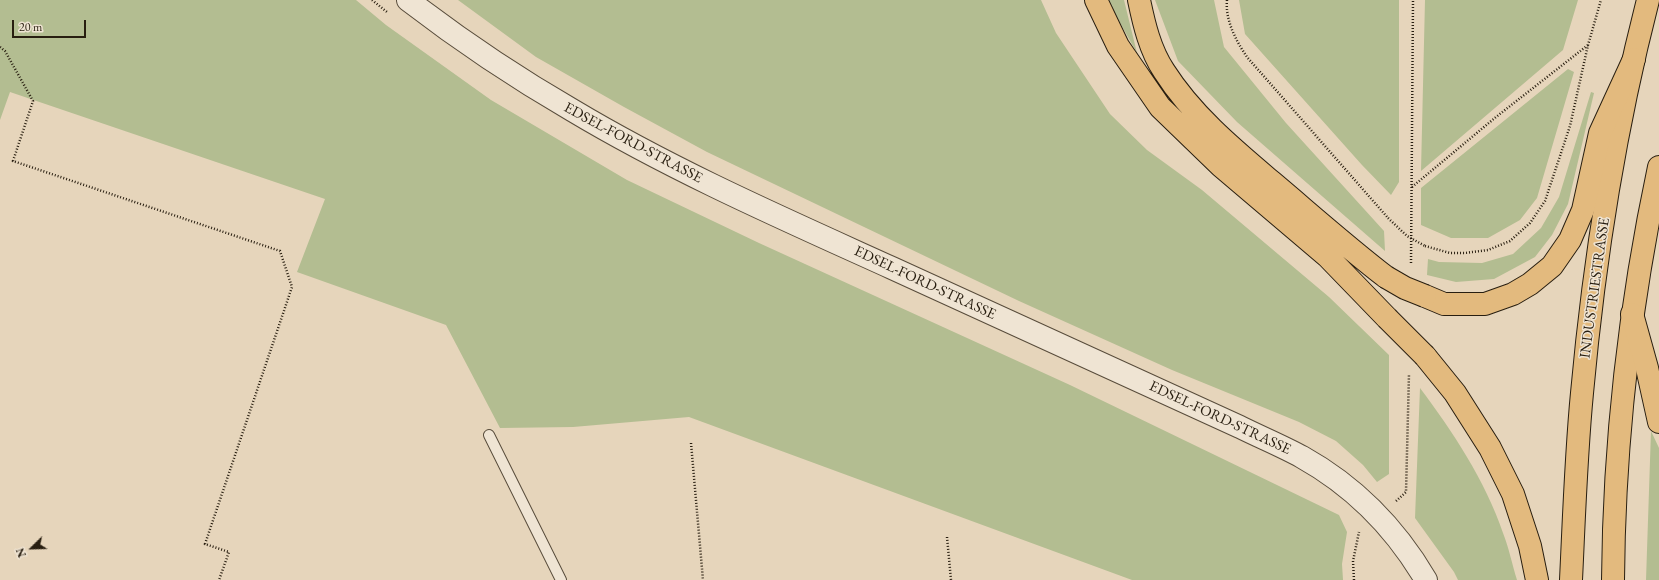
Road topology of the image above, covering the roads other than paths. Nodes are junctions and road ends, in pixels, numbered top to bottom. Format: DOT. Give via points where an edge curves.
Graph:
graph roads {
  1 [pos="408,0"];
  2 [pos="1096,0"];
  3 [pos="1139,0"];
  4 [pos="1648,0"];
  5 [pos="1634,59"];
  6 [pos="1659,167"];
  7 [pos="1632,314"];
  8 [pos="1659,422"];
  9 [pos="489,435"];
  10 [pos="561,580"];
  11 [pos="1426,580"];
  12 [pos="1537,580"];
  13 [pos="1571,580"];
  14 [pos="1613,580"];
  1 -- 11 [label="street, EDSEL-FORD-STRASSE" via="502,67 617,136 776,215 1302,457 1337,479 1365,502 1399,540"];
  2 -- 12 [label="highway, bridge" via="1118,46 1160,107 1222,166 1327,256 1425,356 1455,393 1490,448 1513,494 1530,546"];
  3 -- 5 [label="highway, bridge" via="1144,28 1163,71 1195,112 1263,174 1386,277 1444,304 1485,304 1497,301 1530,284 1552,266 1570,240 1583,210 1600,132"];
  4 -- 5 [label="highway, INDUSTRIESTRASSE"];
  5 -- 13 [label="highway, INDUSTRIESTRASSE" via="1602,227 1591,310 1577,460"];
  6 -- 7 [label="highway"];
  7 -- 8 [label="highway"];
  7 -- 14 [label="highway" via="1620,430"];
  9 -- 10 [label="lane"];
}
